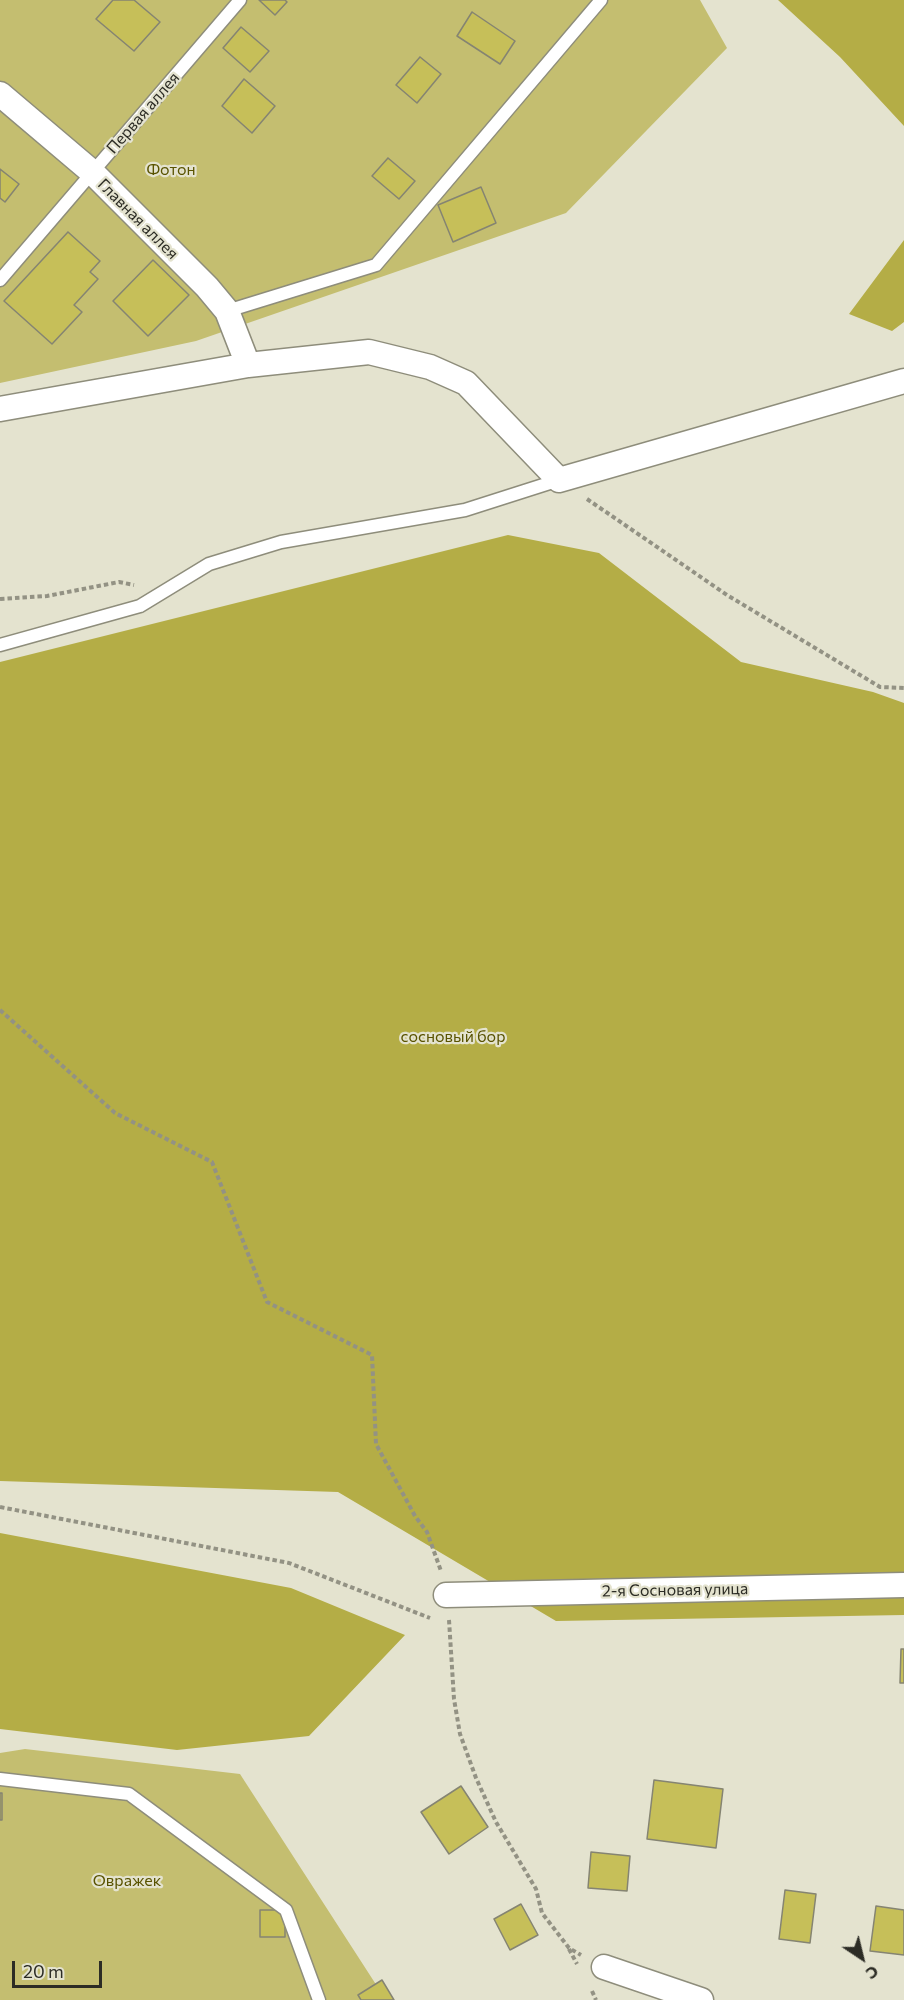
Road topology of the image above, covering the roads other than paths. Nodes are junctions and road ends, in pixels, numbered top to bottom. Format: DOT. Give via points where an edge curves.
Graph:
graph roads {
  1 [pos="240,0"];
  2 [pos="601,0"];
  3 [pos="0,94"];
  4 [pos="92,172"];
  5 [pos="0,280"];
  6 [pos="227,311"];
  7 [pos="248,365"];
  8 [pos="904,381"];
  9 [pos="0,409"];
  10 [pos="559,480"];
  11 [pos="0,645"];
  12 [pos="904,1585"];
  13 [pos="446,1595"];
  14 [pos="0,1779"];
  15 [pos="604,1967"];
  16 [pos="320,2000"];
  17 [pos="701,2000"];
  1 -- 4 [label="lane, Первая аллея"];
  2 -- 6 [label="lane" via="376,265"];
  3 -- 4 [label="street, Главная аллея"];
  4 -- 5 [label="lane, Первая аллея"];
  4 -- 6 [label="street, Главная аллея"];
  6 -- 7 [label="street, Главная аллея"];
  7 -- 9 [label="street"];
  7 -- 10 [label="street" via="369,352 430,366 466,383"];
  8 -- 10 [label="street"];
  10 -- 11 [label="lane" via="465,510 281,542 209,564 140,606"];
  12 -- 13 [label="street, 2-я Сосновая улица"];
  14 -- 16 [label="lane" via="129,1794 286,1910"];
  15 -- 17 [label="street"];
}
